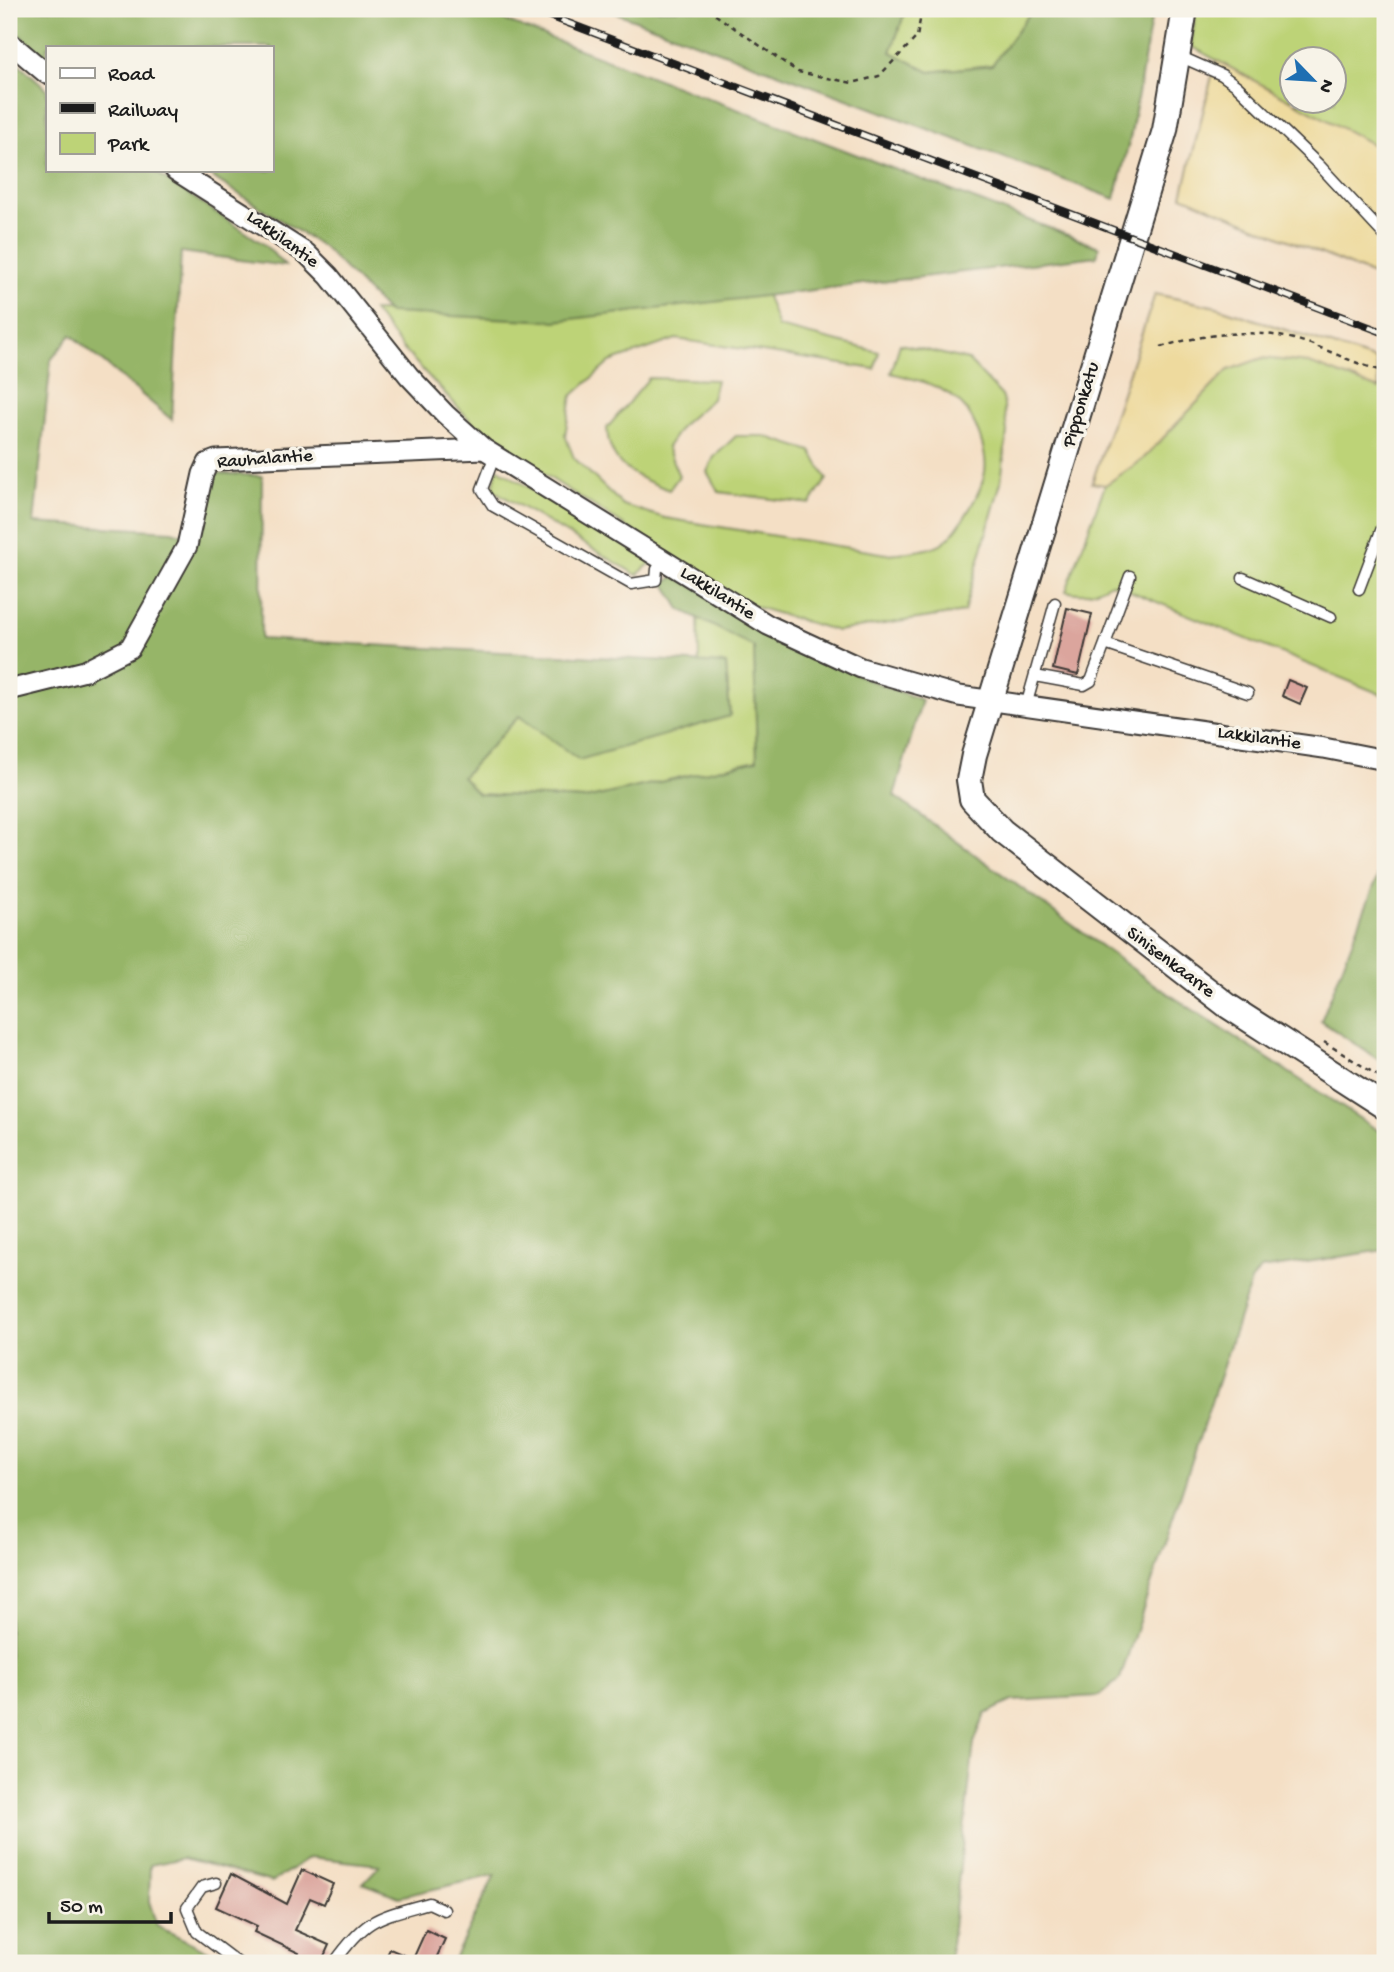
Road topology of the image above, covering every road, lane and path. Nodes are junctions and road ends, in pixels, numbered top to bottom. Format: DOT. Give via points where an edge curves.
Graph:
graph roads {
  1 [pos="707,9"];
  2 [pos="922,9"];
  3 [pos="1185,9"];
  4 [pos="9,42"];
  5 [pos="1178,56"];
  6 [pos="46,73"];
  7 [pos="178,172"];
  8 [pos="1385,236"];
  9 [pos="1161,346"];
  10 [pos="1385,371"];
  11 [pos="490,452"];
  12 [pos="1382,528"];
  13 [pos="665,561"];
  14 [pos="1130,576"];
  15 [pos="1243,578"];
  16 [pos="1359,589"];
  17 [pos="1055,603"];
  18 [pos="1331,617"];
  19 [pos="1105,644"];
  20 [pos="1035,676"];
  21 [pos="9,690"];
  22 [pos="1248,693"];
  23 [pos="991,701"];
  24 [pos="1026,706"];
  25 [pos="1385,761"];
  26 [pos="972,799"];
  27 [pos="1385,1107"];
  28 [pos="216,1883"];
  29 [pos="444,1910"];
  30 [pos="238,1963"];
  31 [pos="334,1963"];
  1 -- 2 [label="path" via="798,72 852,83 879,76 917,37"];
  3 -- 5 [label="street, Pipponkatu"];
  4 -- 6 [label="street"];
  5 -- 8 [label="lane" via="1237,86 1319,164"];
  5 -- 23 [label="street, Pipponkatu" via="1165,130"];
  7 -- 11 [label="street, Lakkilantie" via="306,253 329,275 409,376"];
  9 -- 10 [label="path" via="1196,336 1264,334 1294,339"];
  11 -- 13 [label="street, Lakkilantie"];
  11 -- 13 [label="lane" via="482,489 493,506 631,584 656,580 657,569"];
  11 -- 21 [label="street, Rauhalantie" via="208,463 187,546 130,648 85,671"];
  12 -- 16 [label="lane"];
  13 -- 23 [label="street, Lakkilantie" via="768,625 861,668 917,686"];
  14 -- 19 [label="lane"];
  15 -- 18 [label="lane"];
  17 -- 20 [label="lane"];
  19 -- 20 [label="lane" via="1091,681 1084,685"];
  19 -- 22 [label="lane"];
  20 -- 24 [label="lane"];
  23 -- 24 [label="street, Lakkilantie"];
  23 -- 26 [label="street, Pipponkatu" via="970,771"];
  24 -- 25 [label="street, Lakkilantie" via="1324,748"];
  26 -- 27 [label="street, Sinisenkaarre" via="1002,831 1173,966"];
  28 -- 30 [label="lane" via="202,1887 187,1908 197,1932"];
  29 -- 31 [label="lane" via="429,1903 380,1917 356,1933"];
}
